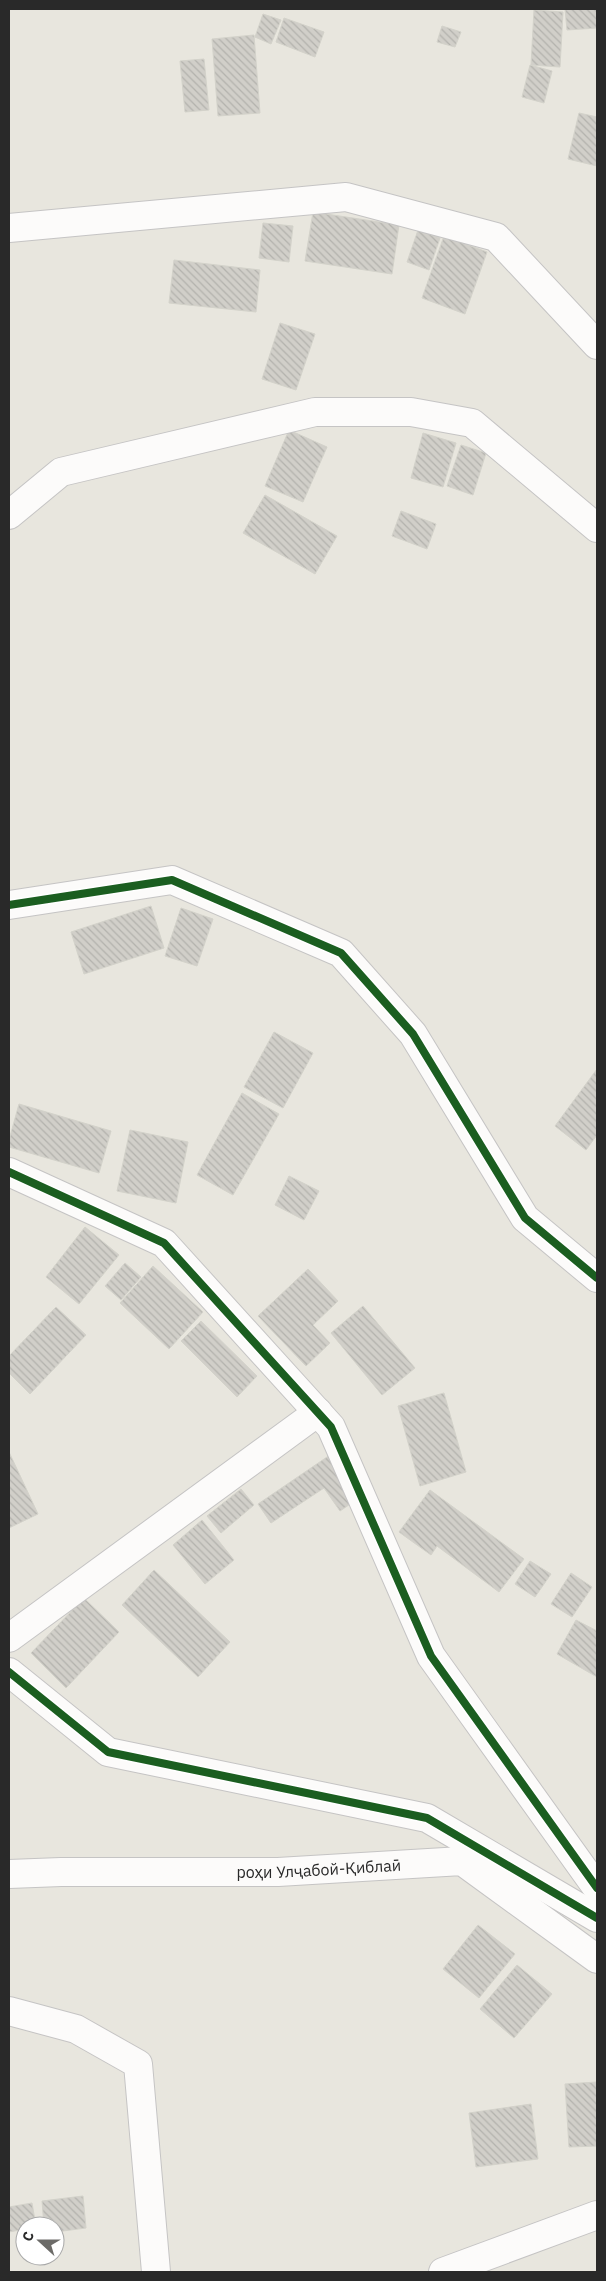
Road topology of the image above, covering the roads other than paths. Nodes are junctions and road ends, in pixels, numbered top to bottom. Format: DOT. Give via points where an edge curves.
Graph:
graph roads {
  1 [pos="9,228"];
  2 [pos="597,345"];
  3 [pos="9,515"];
  4 [pos="597,528"];
  5 [pos="9,905"];
  6 [pos="9,1172"];
  7 [pos="597,1278"];
  8 [pos="318,1412"];
  9 [pos="9,1638"];
  10 [pos="9,1672"];
  11 [pos="9,1874"];
  12 [pos="597,1888"];
  13 [pos="597,1918"];
  14 [pos="597,1959"];
  15 [pos="9,2011"];
  16 [pos="597,2215"];
  17 [pos="156,2272"];
  18 [pos="443,2272"];
  1 -- 2 [label="street" via="346,197 496,237"];
  3 -- 4 [label="street" via="61,472 315,412 411,412 472,424"];
  5 -- 7 [label="street" via="172,880 341,953 413,1034 525,1218"];
  6 -- 8 [label="street" via="164,1243"];
  8 -- 9 [label="street"];
  8 -- 12 [label="street" via="331,1427 431,1656"];
  10 -- 13 [label="street" via="108,1752 427,1818"];
  11 -- 14 [label="street, роҳи Улҷабой-Қиблаӣ" via="278,1872 462,1861"];
  15 -- 17 [label="street" via="76,2029 138,2064"];
  16 -- 18 [label="street"];
}
